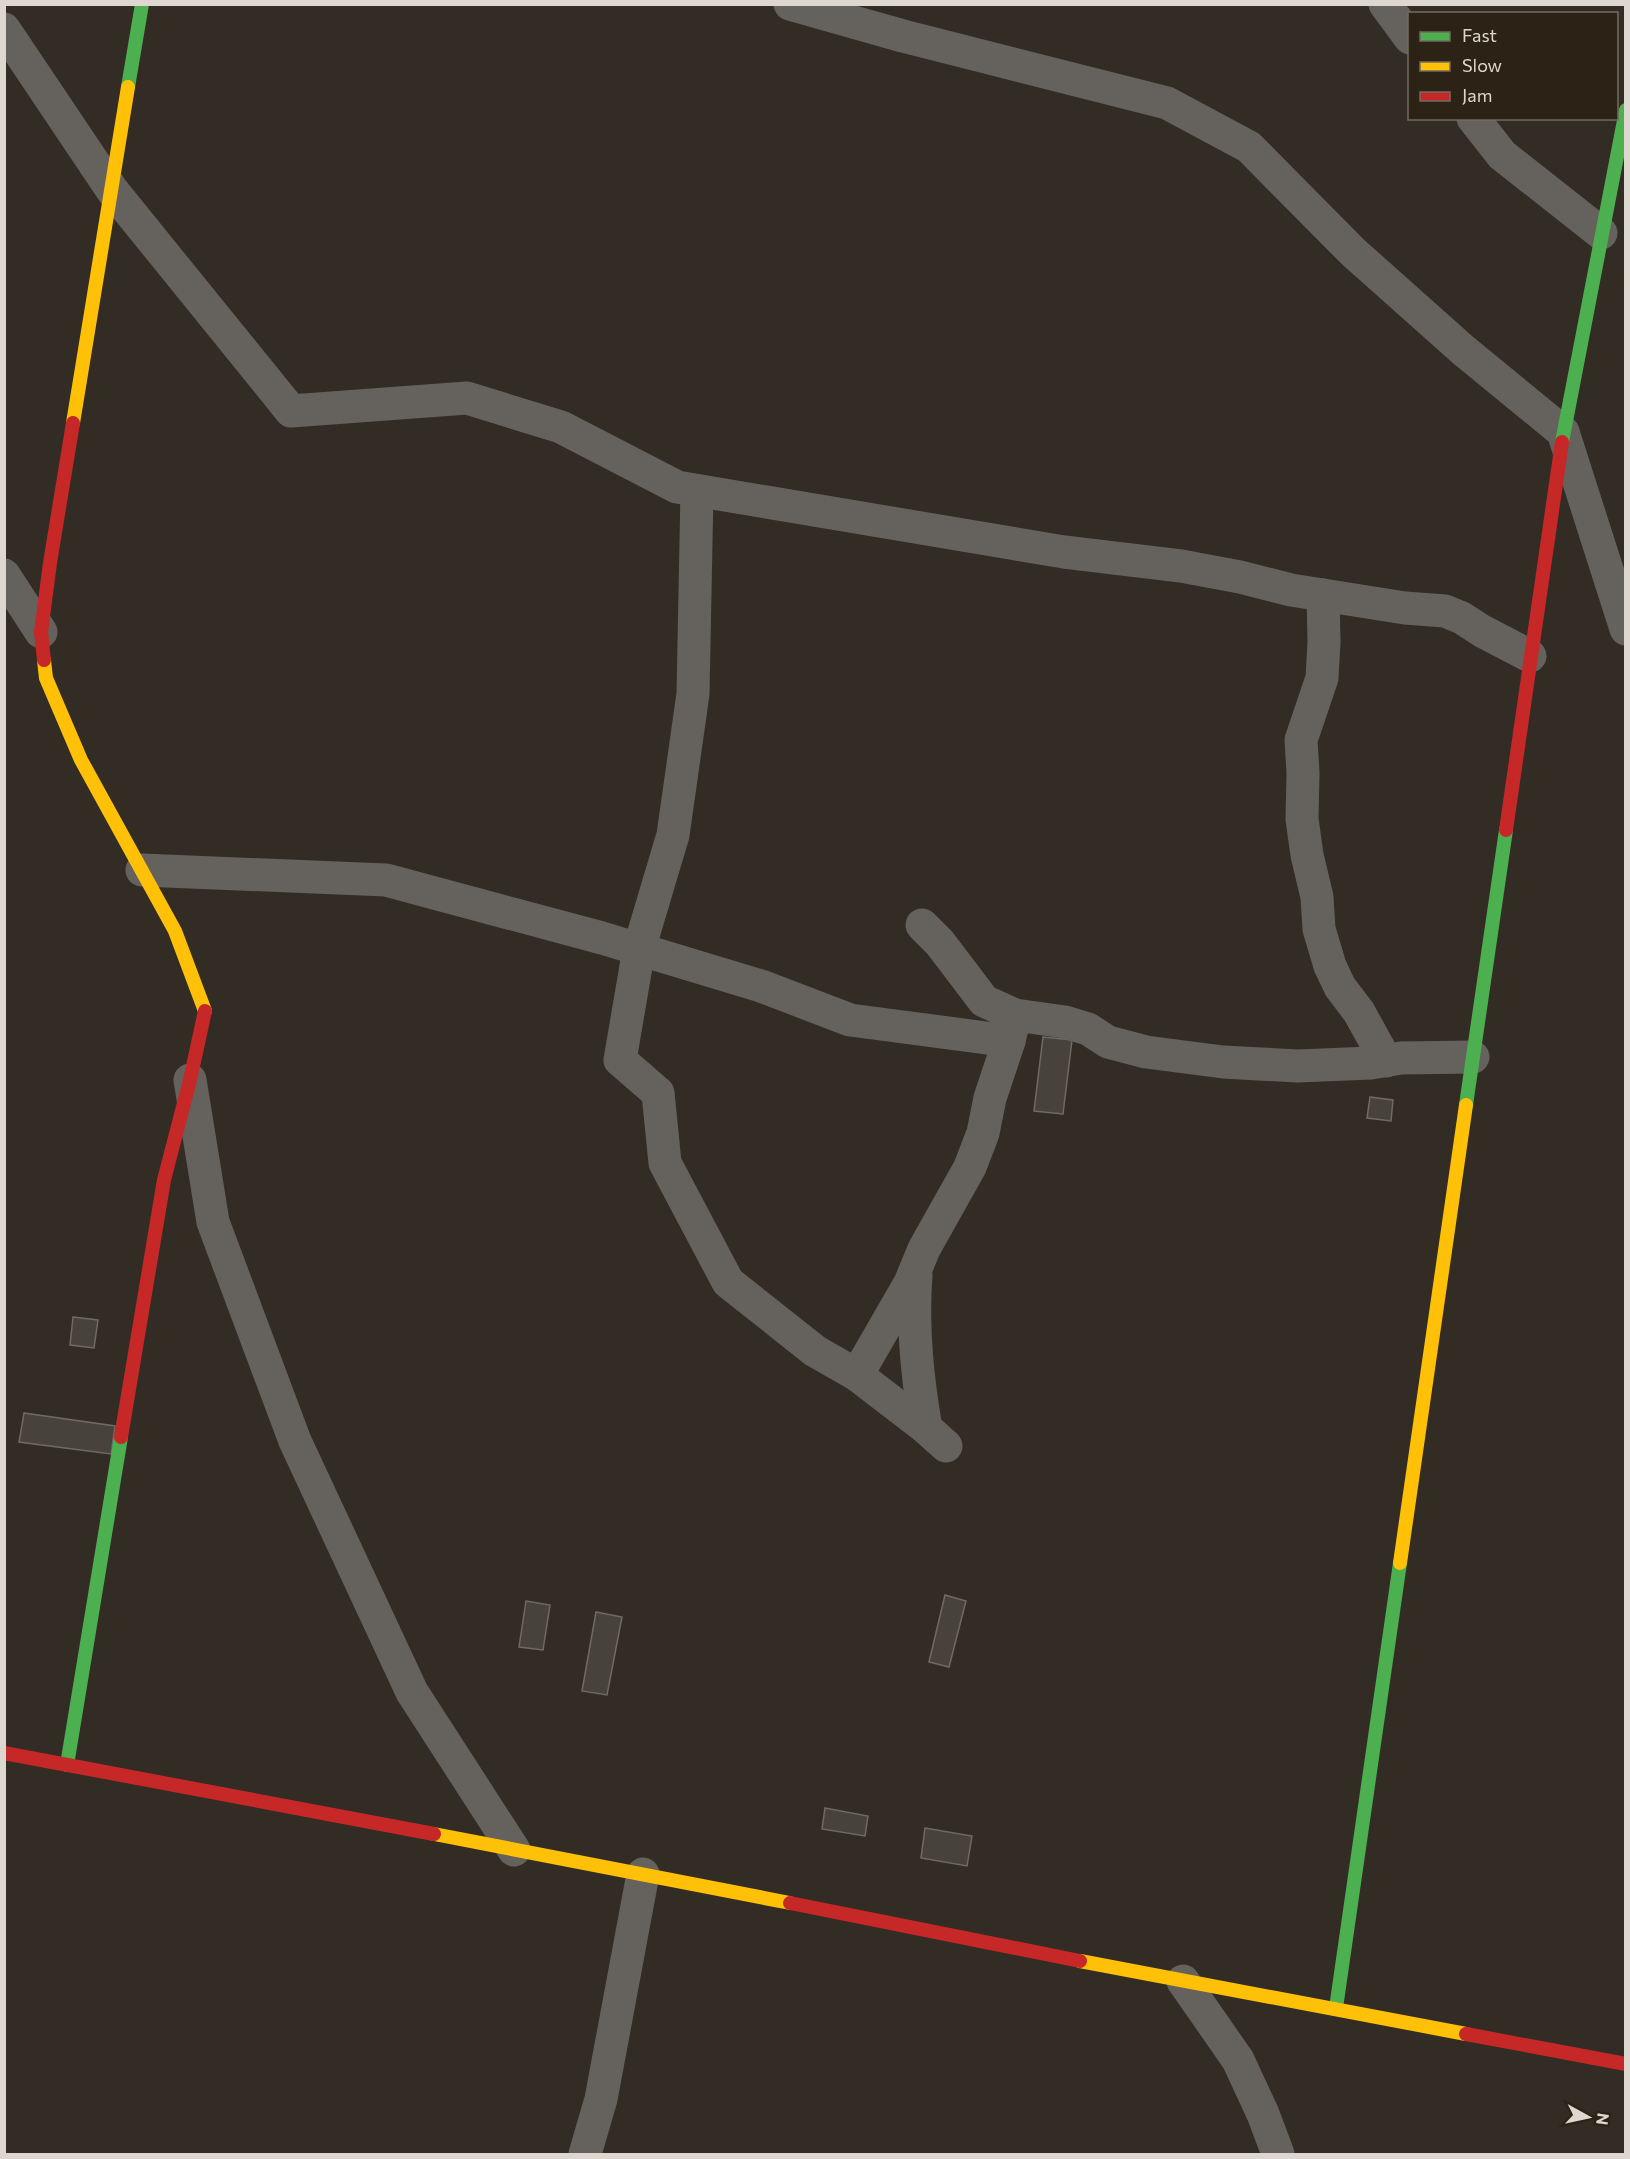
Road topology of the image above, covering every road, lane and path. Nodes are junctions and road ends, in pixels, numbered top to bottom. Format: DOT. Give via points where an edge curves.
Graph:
graph roads {
  1 [pos="142,4"];
  2 [pos="790,4"];
  3 [pos="1385,4"];
  4 [pos="4,29"];
  5 [pos="1408,35"];
  6 [pos="1626,110"];
  7 [pos="1475,120"];
  8 [pos="112,190"];
  9 [pos="1601,233"];
  10 [pos="1563,432"];
  11 [pos="697,491"];
  12 [pos="4,575"];
  13 [pos="1323,595"];
  14 [pos="1626,629"];
  15 [pos="41,632"];
  16 [pos="1530,656"];
  17 [pos="142,870"];
  18 [pos="922,926"];
  19 [pos="639,949"];
  20 [pos="1012,1028"];
  21 [pos="1473,1057"];
  22 [pos="1386,1060"];
  23 [pos="190,1080"];
  24 [pos="916,1267"];
  25 [pos="857,1375"];
  26 [pos="4,1753"];
  27 [pos="67,1765"];
  28 [pos="514,1850"];
  29 [pos="643,1875"];
  30 [pos="1183,1981"];
  31 [pos="1336,2008"];
  32 [pos="1626,2064"];
  33 [pos="585,2154"];
  34 [pos="1278,2154"];
  1 -- 8 [label="main road"];
  2 -- 10 [label="street" via="1167,103 1249,147 1353,252"];
  3 -- 5 [label="street"];
  4 -- 8 [label="street"];
  6 -- 9 [label="main road"];
  7 -- 9 [label="street" via="1502,155"];
  8 -- 11 [label="street" via="291,411 467,398 561,427 677,487"];
  8 -- 15 [label="main road"];
  9 -- 10 [label="main road"];
  10 -- 14 [label="street"];
  10 -- 16 [label="main road"];
  11 -- 13 [label="street" via="1064,552 1181,566"];
  11 -- 19 [label="street" via="693,694 673,835"];
  12 -- 15 [label="street"];
  13 -- 16 [label="street" via="1445,611"];
  13 -- 22 [label="street" via="1322,678 1301,740 1304,837 1317,897 1319,929 1330,966"];
  15 -- 17 [label="main road" via="46,678 81,760"];
  16 -- 21 [label="main road"];
  17 -- 19 [label="street" via="386,880"];
  17 -- 23 [label="main road" via="175,931 205,1009"];
  18 -- 20 [label="street" via="940,943 984,1001"];
  19 -- 20 [label="street" via="761,986 850,1020"];
  19 -- 25 [label="street" via="620,1060 658,1093 664,1163 728,1282 815,1351"];
  20 -- 22 [label="street" via="1077,1025 1108,1042 1146,1052 1222,1062 1298,1066"];
  20 -- 24 [label="street" via="970,1167"];
  21 -- 22 [label="street"];
  21 -- 31 [label="main road"];
  23 -- 27 [label="main road" via="165,1180"];
  23 -- 28 [label="street" via="213,1222 295,1441 412,1692"];
  24 -- 25 [label="street"];
  24 -- 25 [label="street" via="916,1369 936,1437"];
  26 -- 27 [label="main road"];
  27 -- 28 [label="main road"];
  28 -- 29 [label="main road"];
  29 -- 30 [label="main road"];
  29 -- 33 [label="street" via="601,2099"];
  30 -- 31 [label="main road"];
  30 -- 34 [label="street" via="1238,2060"];
  31 -- 32 [label="main road"];
}
